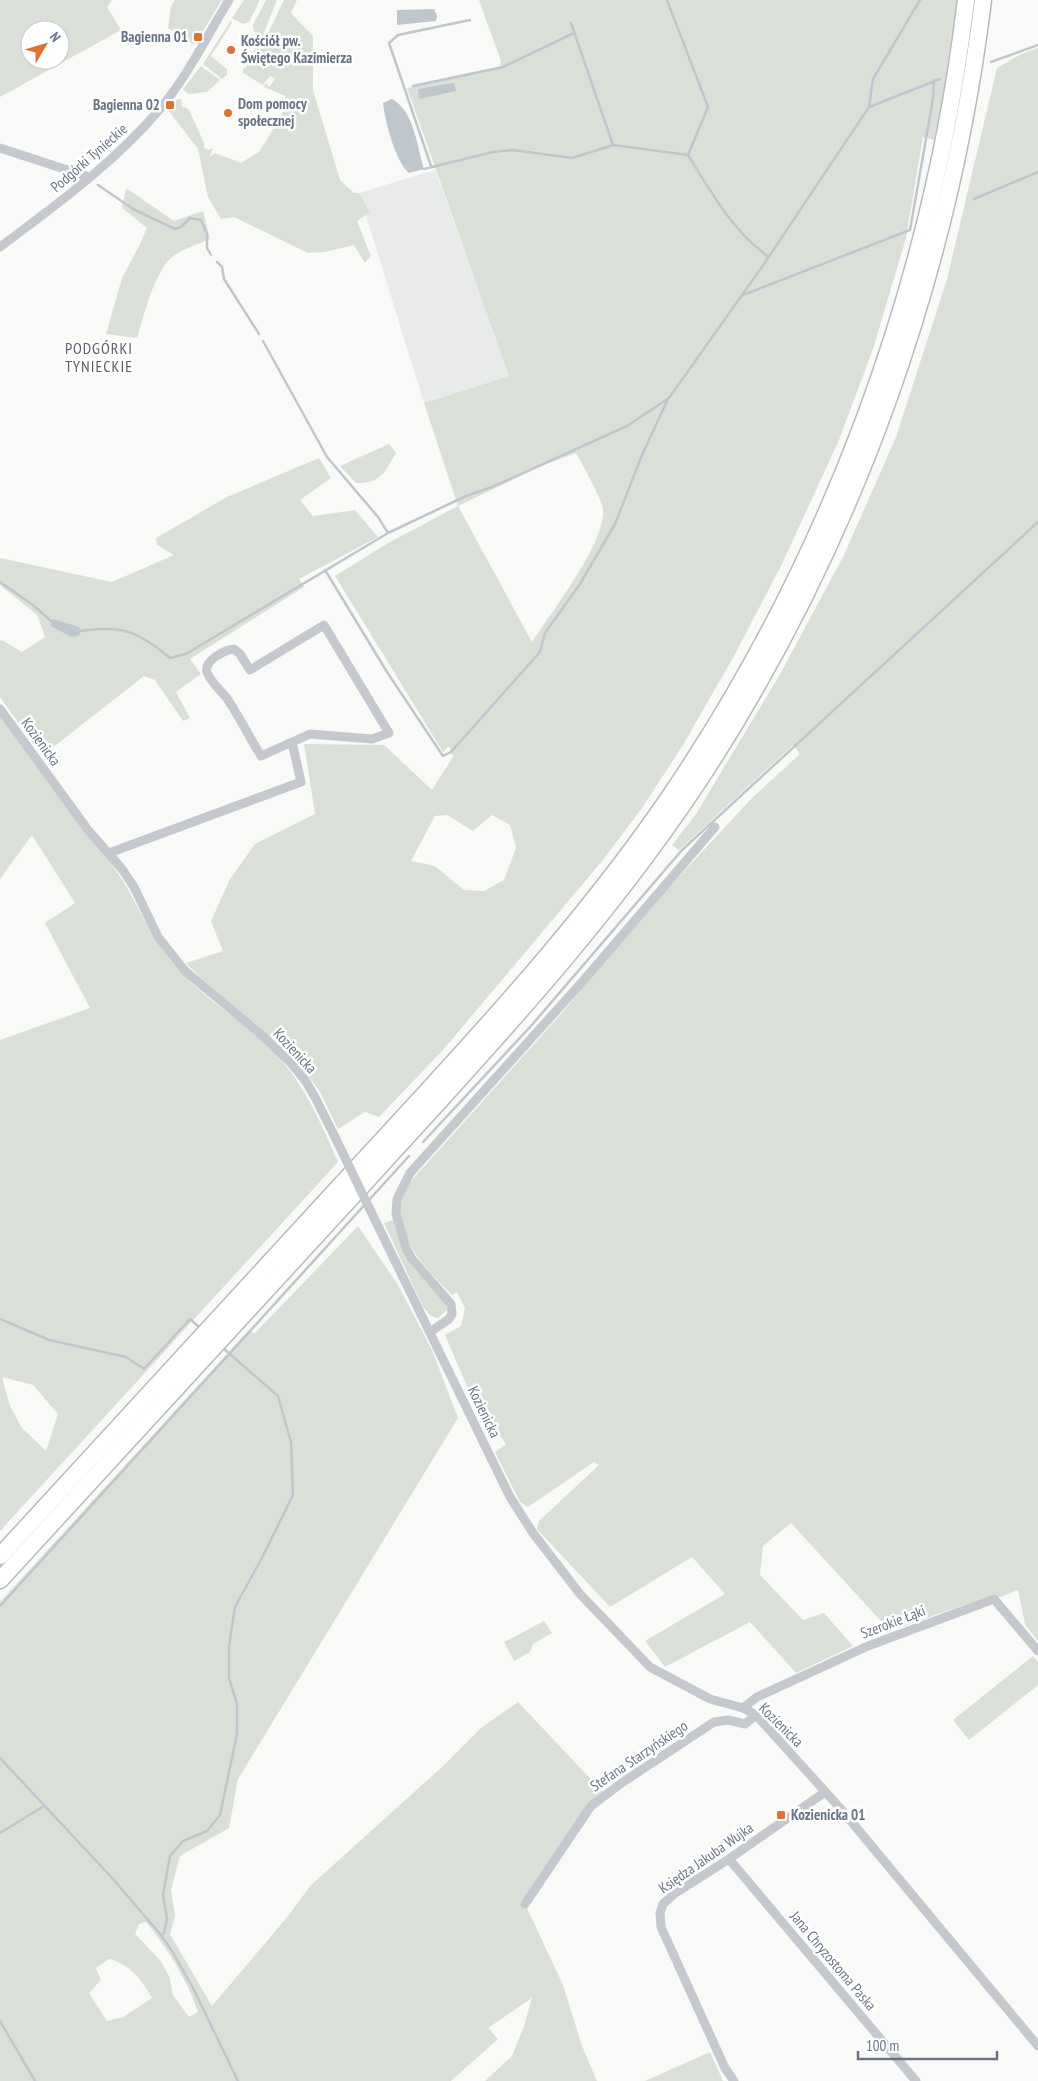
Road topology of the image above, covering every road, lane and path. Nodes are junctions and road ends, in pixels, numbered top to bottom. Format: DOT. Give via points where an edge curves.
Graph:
graph roads {
  1 [pos="229,0"];
  2 [pos="966,0"];
  3 [pos="983,0"];
  4 [pos="0,148"];
  5 [pos="89,177"];
  6 [pos="0,247"];
  7 [pos="0,709"];
  8 [pos="292,742"];
  9 [pos="716,827"];
  10 [pos="109,853"];
  11 [pos="430,1332"];
  12 [pos="0,1556"];
  13 [pos="0,1580"];
  14 [pos="1038,1652"];
  15 [pos="743,1708"];
  16 [pos="756,1716"];
  17 [pos="825,1792"];
  18 [pos="729,1859"];
  19 [pos="525,1904"];
  20 [pos="1038,2046"];
  21 [pos="734,2081"];
  22 [pos="916,2081"];
  1 -- 5 [label="street, Podgórki Tynieckie" via="163,105 138,134"];
  2 -- 12 [label="highway" via="956,79 932,200 908,290 869,407 798,575 756,656 700,750 637,843 505,1005"];
  3 -- 13 [label="highway" via="967,107 946,207 922,296 886,407 844,513 812,581 762,677 712,760 653,847 556,970"];
  4 -- 5 [label="street"];
  5 -- 6 [label="street, Podgórki Tynieckie"];
  7 -- 10 [label="street, Kozienicka" via="88,830"];
  8 -- 8 [label="street" via="310,734 372,739 389,733 324,625 250,670 234,649 211,660 208,665 208,673 231,704 261,756"];
  8 -- 10 [label="street" via="301,782"];
  9 -- 11 [label="street" via="407,1178 400,1190 395,1206 406,1248 418,1267 448,1299 452,1309 449,1319"];
  10 -- 11 [label="street, Kozienicka, bridge" via="134,887 158,937 185,971 263,1036 305,1080"];
  11 -- 15 [label="street, Kozienicka" via="510,1497 580,1594 650,1667 710,1699"];
  14 -- 15 [label="street, Szerokie Łąki" via="994,1599 868,1646 757,1697"];
  15 -- 16 [label="street, Kozienicka"];
  16 -- 17 [label="street, Kozienicka"];
  16 -- 19 [label="street, Stefana Starzyńskiego" via="745,1724 728,1720 714,1722 594,1804"];
  17 -- 18 [label="street, Księdza Jakuba Wujka"];
  17 -- 20 [label="street, Kozienicka"];
  18 -- 21 [label="street, Księdza Jakuba Wujka" via="674,1894 663,1904 660,1913 662,1927 725,2068"];
  18 -- 22 [label="street, Jana Chryzostoma Paska"];
}
